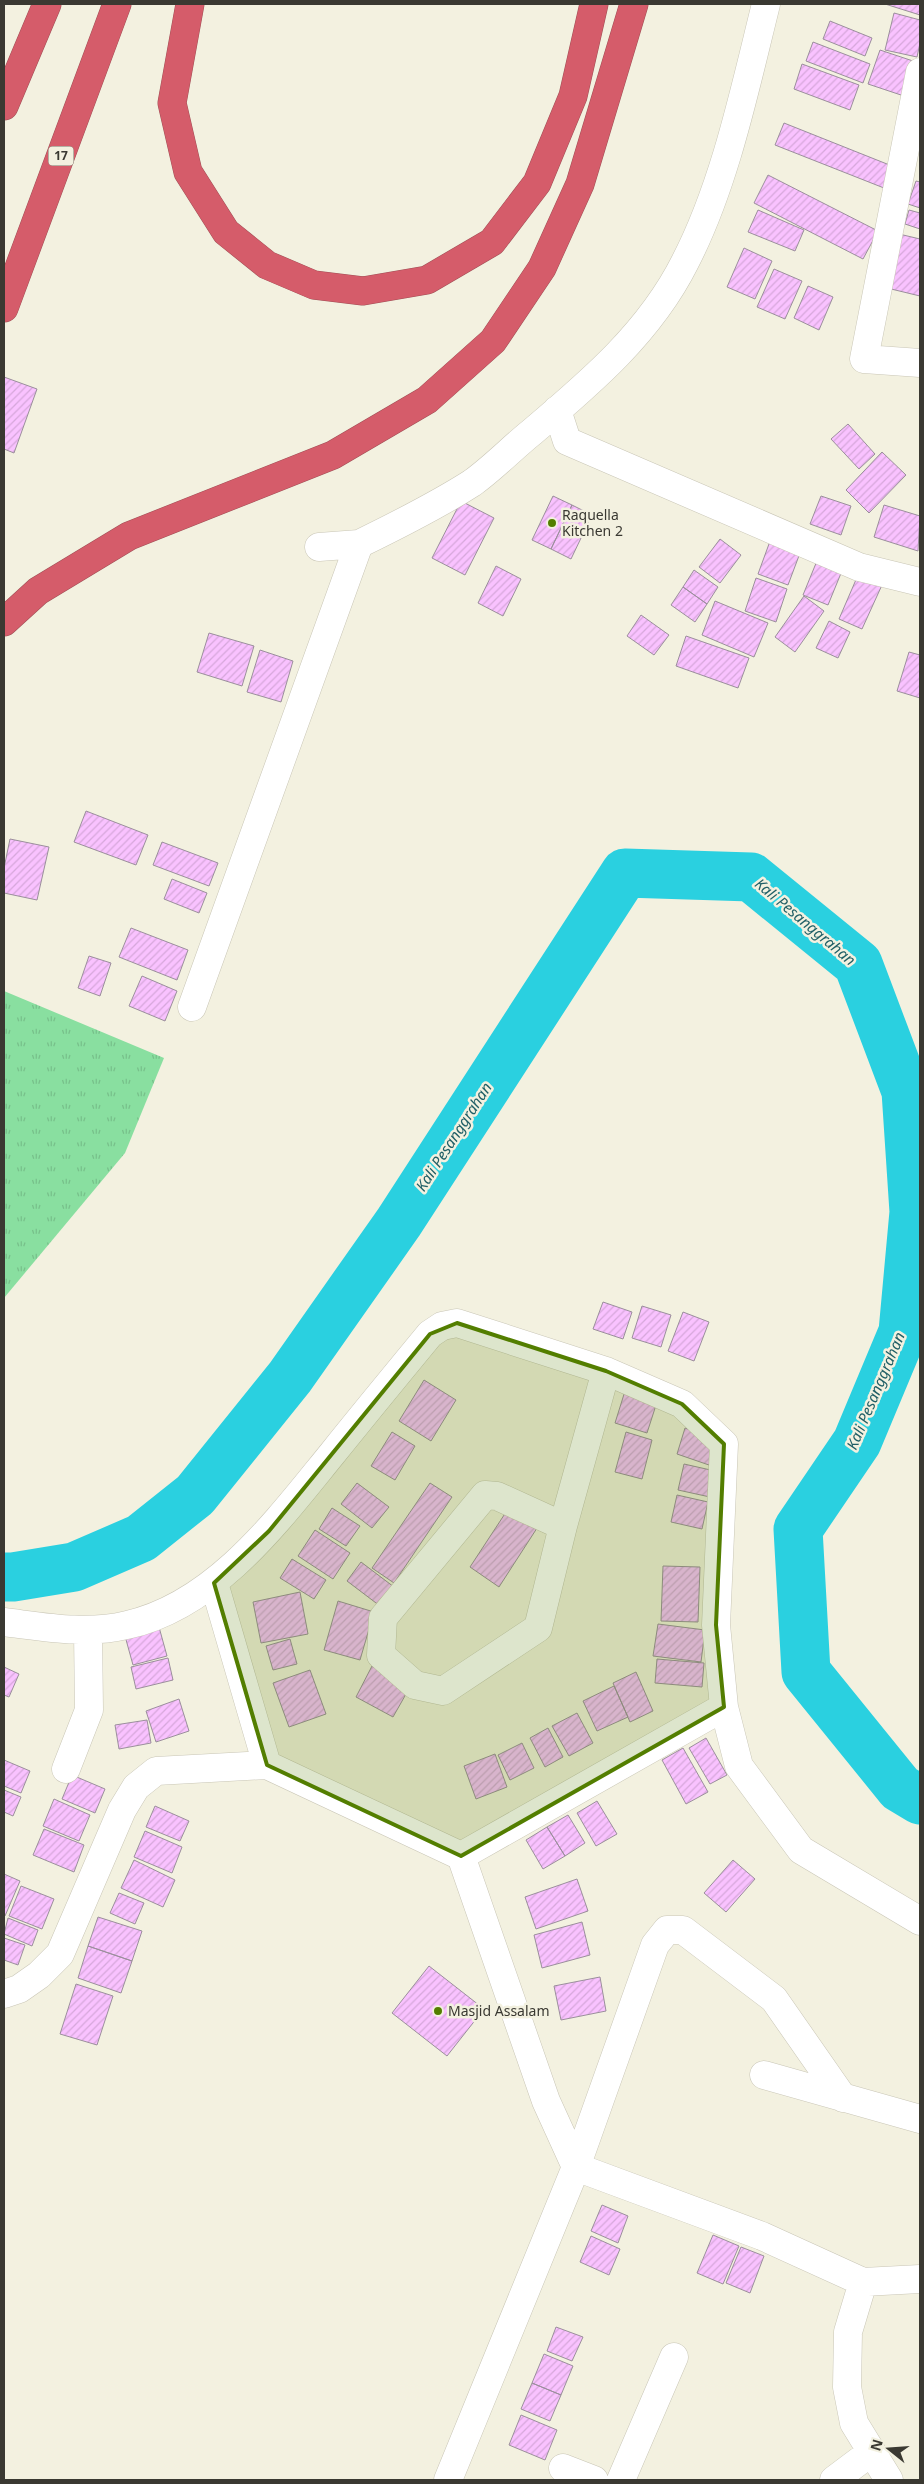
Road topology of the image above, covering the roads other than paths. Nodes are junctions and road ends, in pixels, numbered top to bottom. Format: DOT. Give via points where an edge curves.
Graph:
graph roads {
  1 [pos="47,4"];
  2 [pos="117,4"];
  3 [pos="190,4"];
  4 [pos="594,4"];
  5 [pos="634,4"];
  6 [pos="766,4"];
  7 [pos="920,72"];
  8 [pos="4,106"];
  9 [pos="4,308"];
  10 [pos="920,364"];
  11 [pos="557,410"];
  12 [pos="359,544"];
  13 [pos="319,547"];
  14 [pos="920,582"];
  15 [pos="4,622"];
  16 [pos="192,1007"];
  17 [pos="606,1371"];
  18 [pos="563,1526"];
  19 [pos="214,1583"];
  20 [pos="4,1622"];
  21 [pos="88,1631"];
  22 [pos="724,1707"];
  23 [pos="268,1765"];
  24 [pos="66,1769"];
  25 [pos="461,1856"];
  26 [pos="920,1921"];
  27 [pos="4,1994"];
  28 [pos="764,2075"];
  29 [pos="843,2098"];
  30 [pos="920,2119"];
  31 [pos="576,2167"];
  32 [pos="920,2279"];
  33 [pos="863,2282"];
  34 [pos="674,2357"];
  35 [pos="870,2453"];
  36 [pos="563,2468"];
  37 [pos="448,2480"];
  38 [pos="594,2480"];
  39 [pos="621,2480"];
  40 [pos="834,2480"];
  41 [pos="889,2480"];
  1 -- 8 [label="highway"];
  2 -- 9 [label="highway, 17"];
  3 -- 4 [label="highway" via="172,103 188,172 226,232 267,265 314,285 363,291 427,280 492,242 537,183 572,96"];
  5 -- 15 [label="highway" via="580,184 542,268 494,341 426,400 333,455 128,536 38,591"];
  6 -- 11 [label="street" via="710,207 685,263 649,322 594,379"];
  7 -- 10 [label="street" via="864,359"];
  11 -- 12 [label="street" via="473,482 415,517"];
  11 -- 14 [label="street" via="568,441 860,567"];
  12 -- 13 [label="street"];
  12 -- 16 [label="street"];
  17 -- 18 [label="street"];
  17 -- 19 [label="street" via="457,1323 442,1326 430,1334 269,1531"];
  17 -- 22 [label="street" via="682,1404 724,1444 716,1625"];
  18 -- 18 [label="street" via="497,1496 485,1495 383,1618 382,1654 415,1685 443,1691 538,1628"];
  19 -- 21 [label="street" via="159,1615 128,1625"];
  19 -- 23 [label="street"];
  20 -- 21 [label="street"];
  21 -- 24 [label="street" via="89,1710"];
  22 -- 25 [label="street"];
  22 -- 26 [label="street" via="739,1766 802,1850"];
  23 -- 25 [label="street"];
  23 -- 27 [label="street" via="156,1771 136,1787 122,1810 60,1954 39,1975 19,1989"];
  25 -- 31 [label="street" via="546,2101"];
  28 -- 29 [label="street"];
  29 -- 30 [label="street"];
  29 -- 31 [label="street" via="774,1999 683,1930 668,1930 655,1945"];
  31 -- 33 [label="street" via="762,2236"];
  31 -- 37 [label="street"];
  32 -- 33 [label="street"];
  33 -- 35 [label="street" via="848,2332 847,2388 854,2423"];
  34 -- 39 [label="street"];
  35 -- 40 [label="street"];
  35 -- 41 [label="street"];
  36 -- 38 [label="street"];
}
